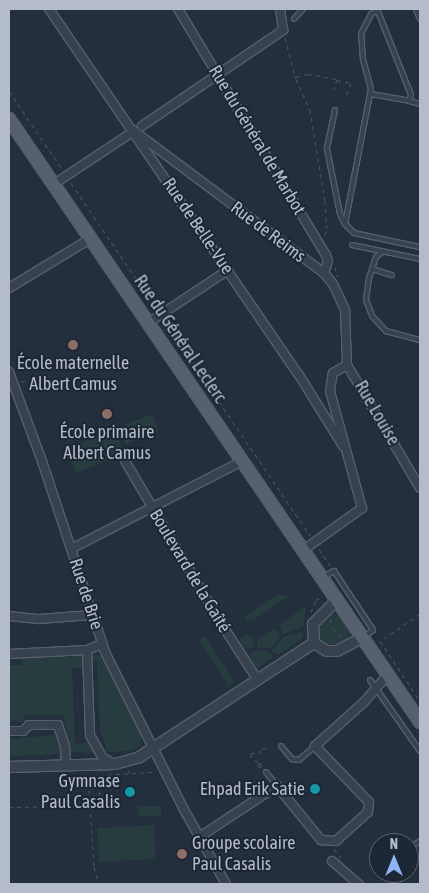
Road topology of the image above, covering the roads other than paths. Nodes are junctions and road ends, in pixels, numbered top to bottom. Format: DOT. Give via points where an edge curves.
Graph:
graph roads {
  1 [pos="49,9"];
  2 [pos="178,9"];
  3 [pos="280,9"];
  4 [pos="303,9"];
  5 [pos="416,9"];
  6 [pos="377,10"];
  7 [pos="294,19"];
  8 [pos="420,19"];
  9 [pos="218,74"];
  10 [pos="370,94"];
  11 [pos="409,102"];
  12 [pos="420,104"];
  13 [pos="334,110"];
  14 [pos="9,119"];
  15 [pos="142,126"];
  16 [pos="134,132"];
  17 [pos="54,184"];
  18 [pos="345,224"];
  19 [pos="90,239"];
  20 [pos="352,245"];
  21 [pos="420,246"];
  22 [pos="383,251"];
  23 [pos="420,259"];
  24 [pos="372,269"];
  25 [pos="228,270"];
  26 [pos="324,273"];
  27 [pos="392,275"];
  28 [pos="9,288"];
  29 [pos="148,323"];
  30 [pos="420,340"];
  31 [pos="347,365"];
  32 [pos="11,379"];
  33 [pos="343,446"];
  34 [pos="125,461"];
  35 [pos="242,461"];
  36 [pos="420,488"];
  37 [pos="152,506"];
  38 [pos="71,549"];
  39 [pos="302,550"];
  40 [pos="321,579"];
  41 [pos="336,601"];
  42 [pos="92,615"];
  43 [pos="9,616"];
  44 [pos="362,638"];
  45 [pos="314,643"];
  46 [pos="102,644"];
  47 [pos="88,650"];
  48 [pos="9,654"];
  49 [pos="388,674"];
  50 [pos="258,679"];
  51 [pos="372,684"];
  52 [pos="420,722"];
  53 [pos="9,731"];
  54 [pos="281,746"];
  55 [pos="315,746"];
  56 [pos="153,749"];
  57 [pos="420,751"];
  58 [pos="115,764"];
  59 [pos="66,765"];
  60 [pos="9,768"];
  61 [pos="266,772"];
  62 [pos="277,786"];
  63 [pos="198,838"];
  64 [pos="332,861"];
  65 [pos="226,884"];
  66 [pos="358,884"];
  1 -- 16 [label="street, Rue de Belle-Vue"];
  2 -- 9 [label="street, Rue du Général de Marbot"];
  3 -- 9 [label="street" via="283,30"];
  4 -- 7 [label="lane"];
  5 -- 8 [label="lane"];
  6 -- 10 [label="lane" via="371,14 361,34"];
  6 -- 11 [label="lane" via="410,95"];
  9 -- 15 [label="street"];
  9 -- 26 [label="street, Rue du Général de Marbot" via="318,241 328,260"];
  10 -- 11 [label="lane"];
  10 -- 18 [label="lane"];
  11 -- 12 [label="lane"];
  13 -- 18 [label="lane" via="327,149 340,214"];
  14 -- 17 [label="main road, Rue du Général Leclerc"];
  16 -- 17 [label="street"];
  16 -- 25 [label="street, Rue de Belle-Vue"];
  16 -- 26 [label="street, Rue de Reims"];
  17 -- 19 [label="main road, Rue du Général Leclerc"];
  18 -- 21 [label="lane" via="354,233"];
  19 -- 28 [label="street"];
  19 -- 29 [label="main road, Rue du Général Leclerc"];
  20 -- 22 [label="lane"];
  22 -- 23 [label="lane"];
  22 -- 24 [label="lane" via="376,257"];
  24 -- 27 [label="lane"];
  24 -- 30 [label="lane" via="366,300 372,316 386,331"];
  25 -- 29 [label="street"];
  25 -- 33 [label="street, Rue de Belle-Vue"];
  26 -- 31 [label="street, Rue de Reims" via="333,284 344,310"];
  29 -- 35 [label="main road, Rue du Général Leclerc"];
  31 -- 33 [label="street" via="332,373 330,381"];
  31 -- 36 [label="street, Rue Louise"];
  32 -- 38 [label="street, Rue de Brie"];
  33 -- 39 [label="street" via="361,504 360,512"];
  34 -- 37 [label="street, Boulevard de la Gaîté"];
  35 -- 37 [label="street"];
  35 -- 39 [label="main road, Rue du Général Leclerc"];
  37 -- 38 [label="street"];
  37 -- 50 [label="street, Boulevard de la Gaîté"];
  38 -- 42 [label="street, Rue de Brie"];
  39 -- 40 [label="main road, Rue du Général Leclerc"];
  40 -- 41 [label="main road, Rue du Général Leclerc"];
  40 -- 44 [label="lane" via="334,571 373,630"];
  41 -- 44 [label="main road, Rue du Général Leclerc"];
  41 -- 45 [label="street" via="313,624"];
  42 -- 43 [label="street" via="39,619"];
  42 -- 46 [label="street, Rue de Brie"];
  44 -- 45 [label="street" via="349,647 327,651"];
  44 -- 49 [label="main road, Rue du Général Leclerc"];
  45 -- 50 [label="street"];
  46 -- 47 [label="street"];
  46 -- 56 [label="street, Rue de Brie"];
  47 -- 48 [label="street"];
  47 -- 58 [label="street" via="90,735 103,758"];
  49 -- 51 [label="street"];
  49 -- 52 [label="main road, Rue du Général Leclerc"];
  50 -- 56 [label="street"];
  51 -- 55 [label="street" via="364,702"];
  51 -- 57 [label="lane"];
  53 -- 59 [label="street" via="23,731 29,725 58,725 65,746"];
  54 -- 55 [label="lane" via="292,759 299,760"];
  55 -- 62 [label="street" via="362,791 370,808 363,817 336,841 328,843 321,840"];
  56 -- 58 [label="street" via="138,758"];
  56 -- 63 [label="street, Rue de Brie"];
  58 -- 59 [label="street"];
  59 -- 60 [label="street"];
  61 -- 62 [label="lane"];
  62 -- 63 [label="street"];
  63 -- 65 [label="street, Rue de Brie"];
  64 -- 66 [label="street"];
}
